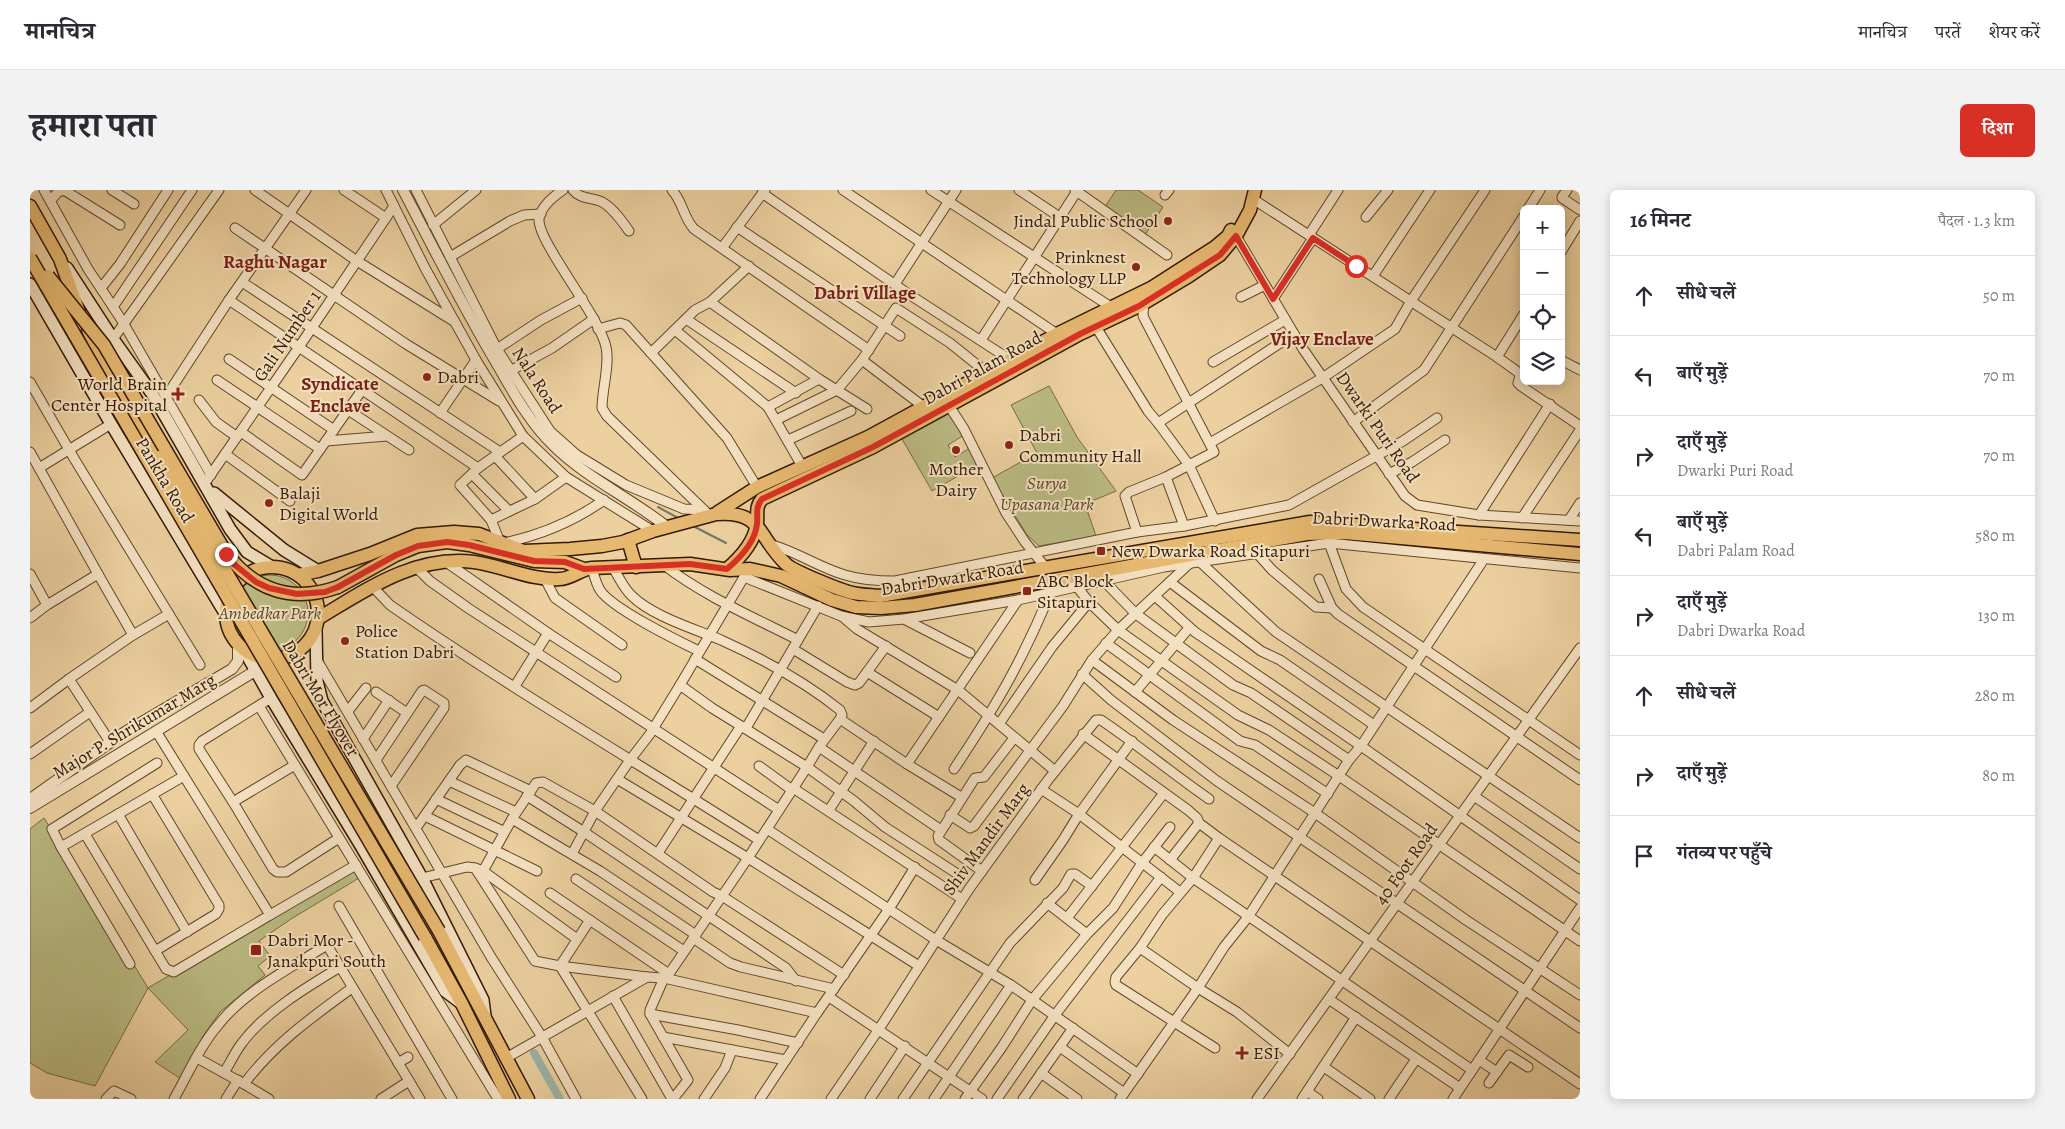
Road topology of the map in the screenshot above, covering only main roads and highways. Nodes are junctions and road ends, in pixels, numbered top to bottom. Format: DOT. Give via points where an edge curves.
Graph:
graph roads {
  1 [pos="1252,193"];
  2 [pos="30,206"];
  3 [pos="34,221"];
  4 [pos="30,253"];
  5 [pos="30,258"];
  6 [pos="60,259"];
  7 [pos="1187,272"];
  8 [pos="30,284"];
  9 [pos="947,401"];
  10 [pos="207,482"];
  11 [pos="213,498"];
  12 [pos="709,514"];
  13 [pos="169,520"];
  14 [pos="757,526"];
  15 [pos="628,540"];
  16 [pos="1580,540"];
  17 [pos="1580,554"];
  18 [pos="272,567"];
  19 [pos="636,567"];
  20 [pos="588,569"];
  21 [pos="727,569"];
  22 [pos="318,571"];
  23 [pos="298,575"];
  24 [pos="226,615"];
  25 [pos="317,624"];
  26 [pos="241,647"];
  27 [pos="335,721"];
  28 [pos="300,745"];
  29 [pos="462,1004"];
  30 [pos="486,1022"];
  31 [pos="526,1095"];
  32 [pos="509,1099"];
  1 -- 7 [label="main road, Dabri Palam Road" via="1228,236"];
  1 -- 7 [label="main road, Dabri Palam Road" via="1250,210 1236,236 1220,255"];
  2 -- 3 [label="main road"];
  3 -- 6 [label="main road"];
  4 -- 20 [label="main road, bridge" via="104,345 226,554 245,574 263,586 297,594 325,592 396,555 418,546 447,542 534,561 565,562"];
  5 -- 29 [label="main road, Dabri Mor Flyover, bridge"];
  6 -- 10 [label="main road" via="113,340 162,402"];
  6 -- 30 [label="main road, Dabri Mor Flyover, bridge" via="74,302 105,364 439,931"];
  7 -- 9 [label="main road, Dabri Palam Road" via="1144,303"];
  7 -- 9 [label="main road, Dabri Palam Road" via="1010,359"];
  8 -- 13 [label="main road, Pankha Road"];
  9 -- 12 [label="main road, Dabri Palam Road" via="924,407 868,437 757,487"];
  9 -- 14 [label="main road, Dabri Palam Road" via="846,460 762,499 757,505"];
  10 -- 11 [label="main road"];
  10 -- 22 [label="main road" via="284,550"];
  11 -- 13 [label="main road"];
  11 -- 18 [label="main road" via="247,552"];
  12 -- 14 [label="main road, Dabri Dwarka Road" via="732,513 746,517"];
  12 -- 15 [label="main road"];
  13 -- 24 [label="main road, Pankha Road"];
  14 -- 16 [label="main road, Dabri Dwarka Road" via="787,565 851,593 880,596 1310,522"];
  14 -- 21 [label="main road, Dabri Palam Road" via="740,557"];
  15 -- 19 [label="main road"];
  15 -- 22 [label="main road" via="602,546 524,551 479,534 417,534"];
  17 -- 21 [label="main road, Dabri Dwarka Road" via="1344,533 1307,534 1073,582 880,608 856,607 832,600 781,576"];
  18 -- 23 [label="main road"];
  18 -- 24 [label="main road" via="254,571 239,581 229,597"];
  19 -- 20 [label="main road, Dabri Dwarka Road"];
  19 -- 21 [label="main road, Dabri Dwarka Road" via="690,564"];
  20 -- 25 [label="main road, Dabri Dwarka Road" via="563,579 544,580 474,562 416,566 372,586"];
  22 -- 23 [label="main road"];
  23 -- 25 [label="main road" via="315,595"];
  24 -- 26 [label="main road" via="229,630"];
  25 -- 26 [label="main road" via="299,652 281,659 262,658"];
  25 -- 27 [label="main road" via="317,681 322,701"];
  26 -- 28 [label="main road"];
  27 -- 28 [label="main road" via="323,741 312,746"];
  27 -- 30 [label="main road" via="422,878 483,1000"];
  28 -- 29 [label="main road" via="445,991"];
  29 -- 32 [label="main road, Dabri Mor Flyover"];
  30 -- 31 [label="main road, Dabri Mor Flyover"];
}
